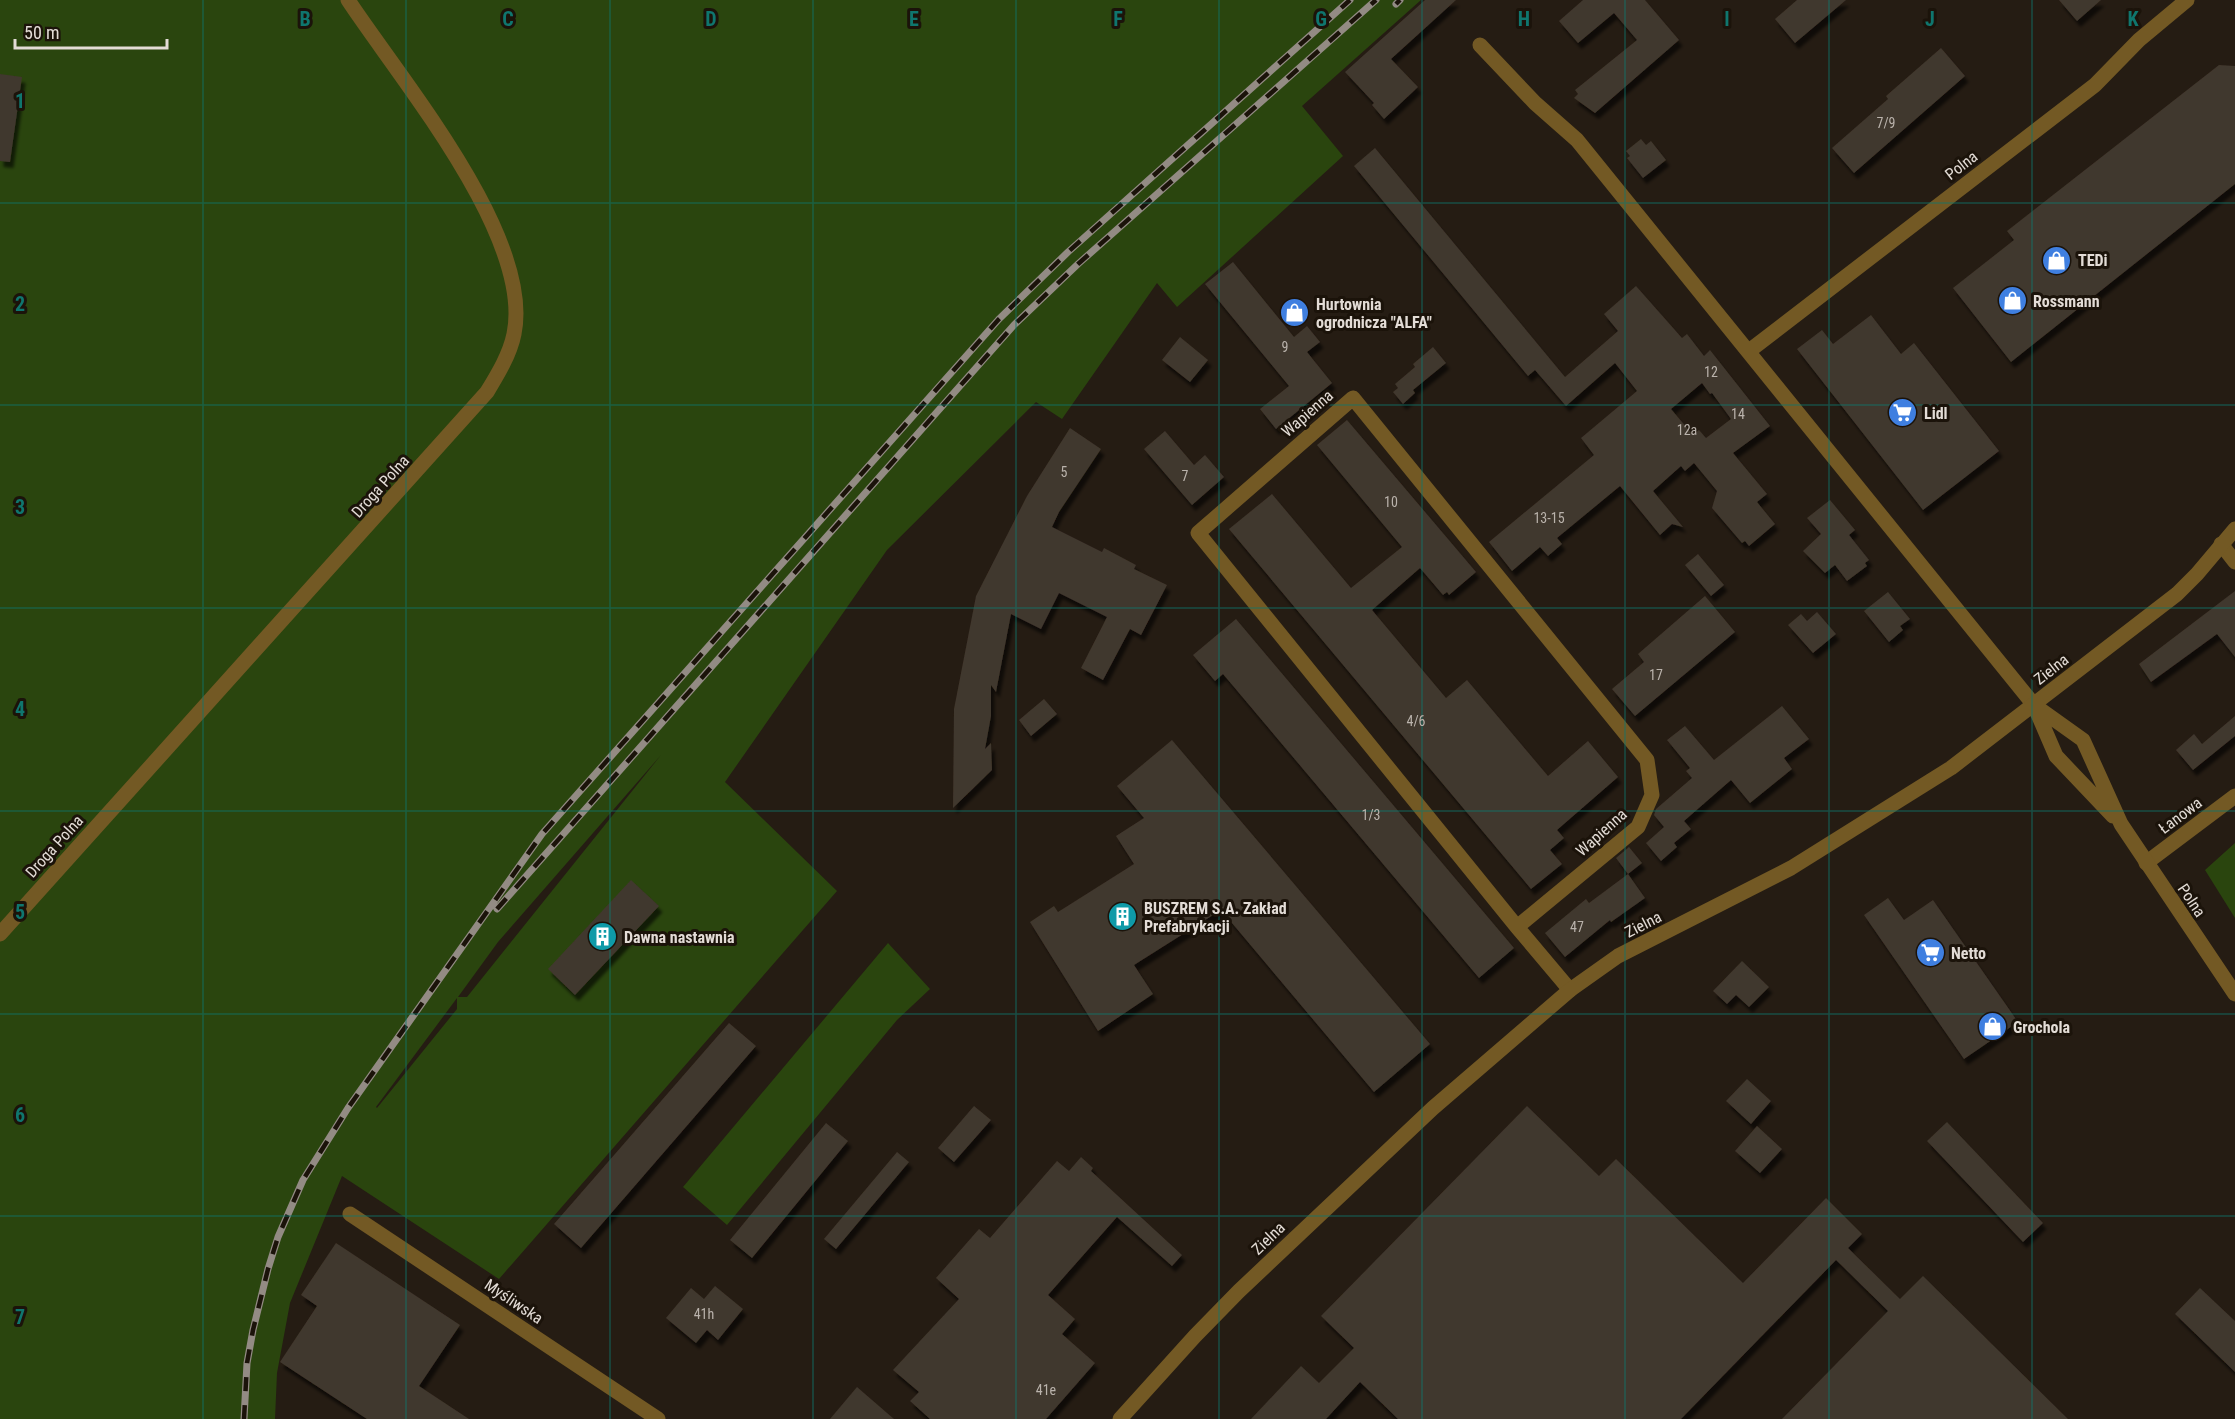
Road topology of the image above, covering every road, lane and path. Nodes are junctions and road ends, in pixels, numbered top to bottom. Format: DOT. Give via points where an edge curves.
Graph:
graph roads {
  1 [pos="348,0"];
  2 [pos="2187,0"];
  3 [pos="1480,45"];
  4 [pos="1749,351"];
  5 [pos="2235,529"];
  6 [pos="2221,544"];
  7 [pos="2235,562"];
  8 [pos="2034,705"];
  9 [pos="2235,796"];
  10 [pos="2121,824"];
  11 [pos="2146,863"];
  12 [pos="1516,927"];
  13 [pos="0,934"];
  14 [pos="1570,990"];
  15 [pos="2235,994"];
  16 [pos="350,1214"];
  17 [pos="658,1419"];
  18 [pos="1120,1419"];
  1 -- 13 [label="street, Droga Polna" via="435,126 491,220 510,270 516,300 514,334 502,367 487,392"];
  2 -- 4 [label="street, Polna" via="2139,40 2095,85"];
  3 -- 4 [label="street, Polna" via="1577,140"];
  4 -- 8 [label="street, Polna"];
  5 -- 6 [label="street, Zielna"];
  6 -- 7 [label="street"];
  6 -- 8 [label="street, Zielna" via="2177,594"];
  8 -- 10 [label="street, Polna" via="2056,756"];
  8 -- 10 [label="street, Polna" via="2083,740"];
  8 -- 14 [label="street, Zielna" via="1951,768 1842,838 1757,887 1618,956"];
  9 -- 11 [label="street, Łanowa"];
  10 -- 11 [label="street, Polna"];
  11 -- 15 [label="street, Polna"];
  12 -- 12 [label="street, Wapienna" via="1198,533 1353,398 1647,760 1652,795 1638,827"];
  12 -- 14 [label="street, Wapienna"];
  14 -- 18 [label="street, Zielna" via="1433,1107 1247,1283"];
  16 -- 17 [label="street, Myśliwska"];
}
